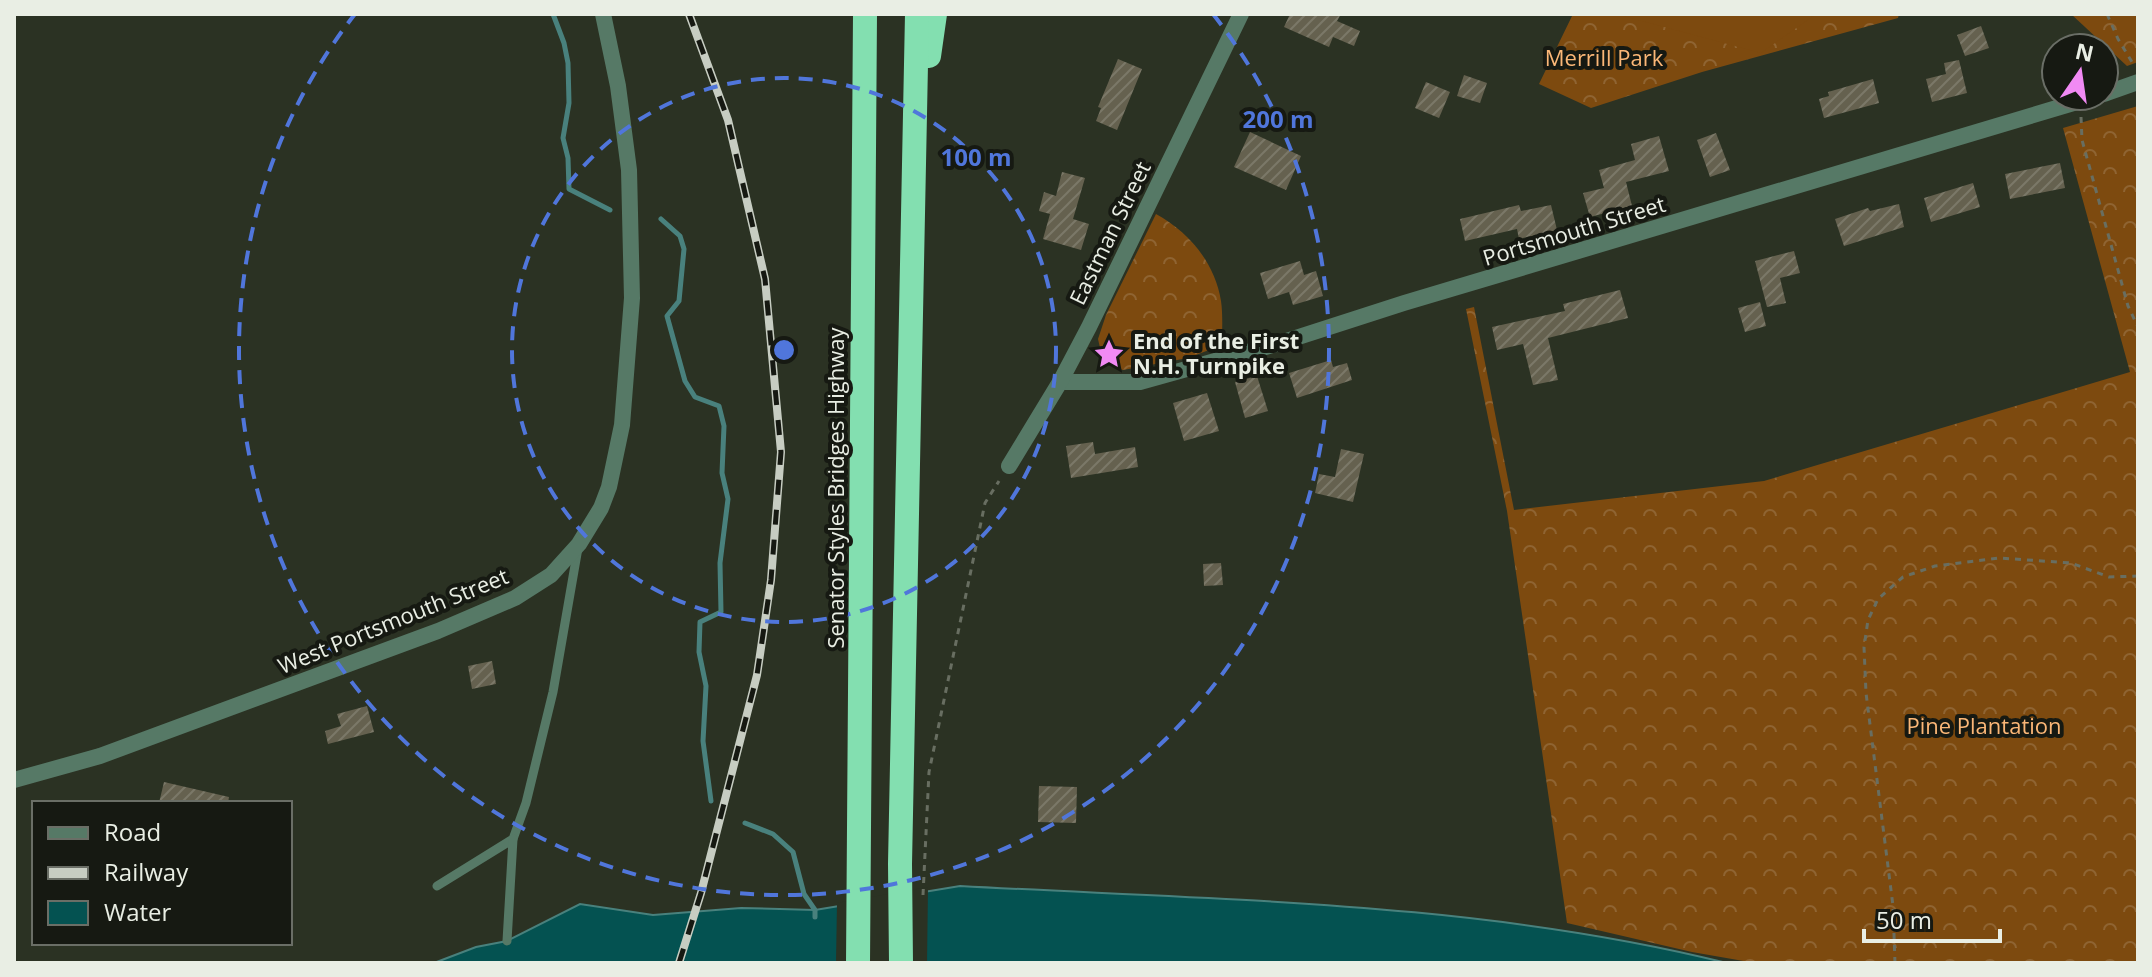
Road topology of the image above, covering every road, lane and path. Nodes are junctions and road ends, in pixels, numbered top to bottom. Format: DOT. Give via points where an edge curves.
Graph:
graph roads {
  1 [pos="603,14"];
  2 [pos="865,14"];
  3 [pos="917,14"];
  4 [pos="935,14"];
  5 [pos="1241,14"];
  6 [pos="2107,14"];
  7 [pos="2138,71"];
  8 [pos="2042,112"];
  9 [pos="2087,112"];
  10 [pos="916,153"];
  11 [pos="2138,327"];
  12 [pos="1060,382"];
  13 [pos="1009,466"];
  14 [pos="579,544"];
  15 [pos="2138,576"];
  16 [pos="14,780"];
  17 [pos="513,839"];
  18 [pos="912,864"];
  19 [pos="437,886"];
  20 [pos="507,941"];
  21 [pos="858,963"];
  22 [pos="901,963"];
  23 [pos="1895,963"];
  1 -- 14 [label="street, West Portsmouth Street" via="629,170 632,298 622,425 609,487"];
  2 -- 21 [label="highway, Senator Styles Bridges Highway"];
  3 -- 10 [label="highway"];
  4 -- 10 [label="highway"];
  5 -- 12 [label="street, Eastman Street"];
  6 -- 7 [label="path"];
  8 -- 12 [label="street, Portsmouth Street" via="1140,382"];
  9 -- 11 [label="path" via="2082,140 2123,291"];
  10 -- 18 [label="highway"];
  12 -- 13 [label="street, Eastman Street"];
  13 -- 18 [label="path" via="985,503"];
  14 -- 16 [label="street, West Portsmouth Street" via="551,575 515,598 451,626 100,756"];
  14 -- 17 [label="lane" via="553,692"];
  15 -- 23 [label="path" via="2109,577 2071,563 1999,558 1903,577 1878,599 1864,647 1866,693 1893,906"];
  17 -- 19 [label="lane"];
  17 -- 20 [label="lane"];
  18 -- 22 [label="highway"];
}
